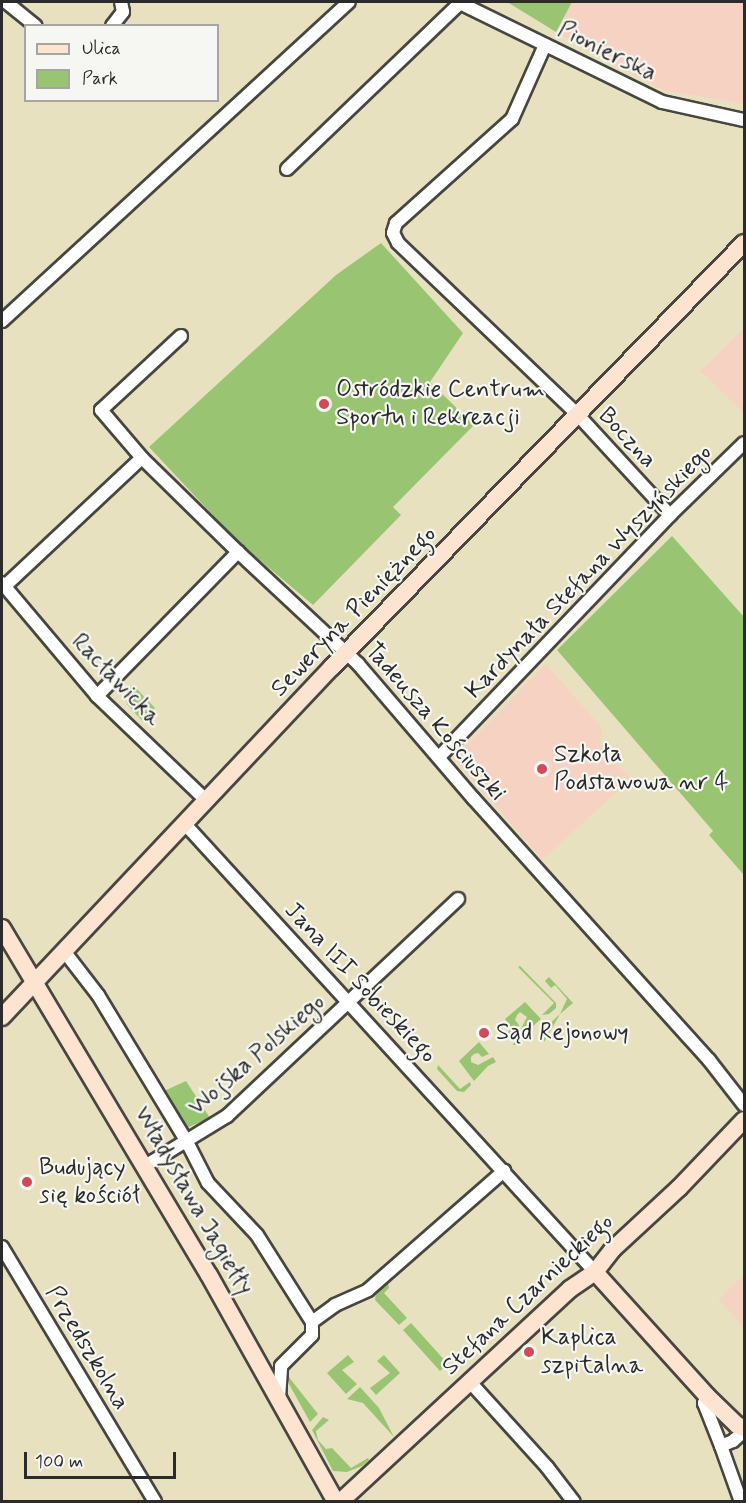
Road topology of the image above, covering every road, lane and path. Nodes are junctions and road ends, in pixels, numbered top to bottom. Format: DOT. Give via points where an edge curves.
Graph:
graph roads {
  1 [pos="6,2"];
  2 [pos="121,2"];
  3 [pos="349,2"];
  4 [pos="459,2"];
  5 [pos="34,24"];
  6 [pos="114,24"];
  7 [pos="545,45"];
  8 [pos="744,120"];
  9 [pos="287,169"];
  10 [pos="744,243"];
  11 [pos="2,321"];
  12 [pos="180,336"];
  13 [pos="578,415"];
  14 [pos="744,443"];
  15 [pos="142,458"];
  16 [pos="670,515"];
  17 [pos="237,552"];
  18 [pos="3,584"];
  19 [pos="347,653"];
  20 [pos="97,696"];
  21 [pos="439,757"];
  22 [pos="206,800"];
  23 [pos="184,823"];
  24 [pos="458,899"];
  25 [pos="2,928"];
  26 [pos="64,951"];
  27 [pos="35,981"];
  28 [pos="349,1003"];
  29 [pos="2,1017"];
  30 [pos="744,1105"];
  31 [pos="744,1120"];
  32 [pos="187,1142"];
  33 [pos="145,1166"];
  34 [pos="504,1171"];
  35 [pos="2,1247"];
  36 [pos="595,1272"];
  37 [pos="312,1322"];
  38 [pos="470,1382"];
  39 [pos="707,1396"];
  40 [pos="280,1402"];
  41 [pos="744,1429"];
  42 [pos="721,1446"];
  43 [pos="155,1502"];
  44 [pos="338,1502"];
  45 [pos="574,1502"];
  46 [pos="741,1502"];
  1 -- 5 [label="street"];
  2 -- 6 [label="street" via="123,12"];
  3 -- 11 [label="street"];
  4 -- 7 [label="street, Pionierska"];
  4 -- 9 [label="street"];
  7 -- 8 [label="street, Pionierska" via="662,102"];
  7 -- 13 [label="street, Boczna" via="512,119 401,218 393,233 398,243"];
  10 -- 13 [label="street, Seweryna Pieniężnego"];
  12 -- 15 [label="street, Tadeusza Kościuszki" via="101,410"];
  13 -- 16 [label="street, Boczna"];
  13 -- 19 [label="street, Seweryna Pieniężnego"];
  14 -- 16 [label="street, Kardynała Stefana Wyszyńskiego"];
  15 -- 17 [label="street, Tadeusza Kościuszki"];
  15 -- 18 [label="street"];
  16 -- 21 [label="street, Kardynała Stefana Wyszyńskiego"];
  17 -- 19 [label="street, Tadeusza Kościuszki"];
  17 -- 20 [label="street"];
  18 -- 20 [label="street, Racławicka"];
  19 -- 21 [label="street, Tadeusza Kościuszki"];
  19 -- 22 [label="street, Seweryna Pieniężnego"];
  20 -- 22 [label="street, Racławicka"];
  21 -- 30 [label="street, Tadeusza Kościuszki" via="712,1063"];
  22 -- 23 [label="street, Seweryna Pieniężnego"];
  23 -- 26 [label="street, Seweryna Pieniężnego"];
  23 -- 28 [label="street, Jana III Sobieskiego"];
  24 -- 28 [label="street, Wojska Polskiego"];
  25 -- 27 [label="street, Władysława Jagiełły"];
  26 -- 27 [label="street, Seweryna Pieniężnego"];
  26 -- 32 [label="street, Wojska Polskiego" via="98,995"];
  27 -- 29 [label="street, Seweryna Pieniężnego"];
  27 -- 33 [label="street, Władysława Jagiełły"];
  28 -- 32 [label="street, Wojska Polskiego" via="227,1116"];
  28 -- 34 [label="street, Jana III Sobieskiego"];
  31 -- 36 [label="street, Stefana Czarnieckiego" via="680,1188 612,1250"];
  32 -- 33 [label="street, Wojska Polskiego"];
  32 -- 37 [label="street" via="208,1183 257,1234"];
  33 -- 40 [label="street, Władysława Jagiełły"];
  34 -- 36 [label="street, Jana III Sobieskiego"];
  34 -- 37 [label="street" via="368,1290 335,1305"];
  35 -- 43 [label="street, Przedszkolna"];
  36 -- 38 [label="street, Stefana Czarnieckiego" via="570,1289"];
  36 -- 39 [label="street"];
  37 -- 40 [label="street" via="312,1335 281,1366"];
  38 -- 44 [label="street, Stefana Czarnieckiego"];
  38 -- 45 [label="street"];
  39 -- 41 [label="street"];
  39 -- 42 [label="street" via="704,1403"];
  40 -- 44 [label="street, Władysława Jagiełły"];
  41 -- 42 [label="street" via="733,1441"];
  42 -- 46 [label="street"];
}
